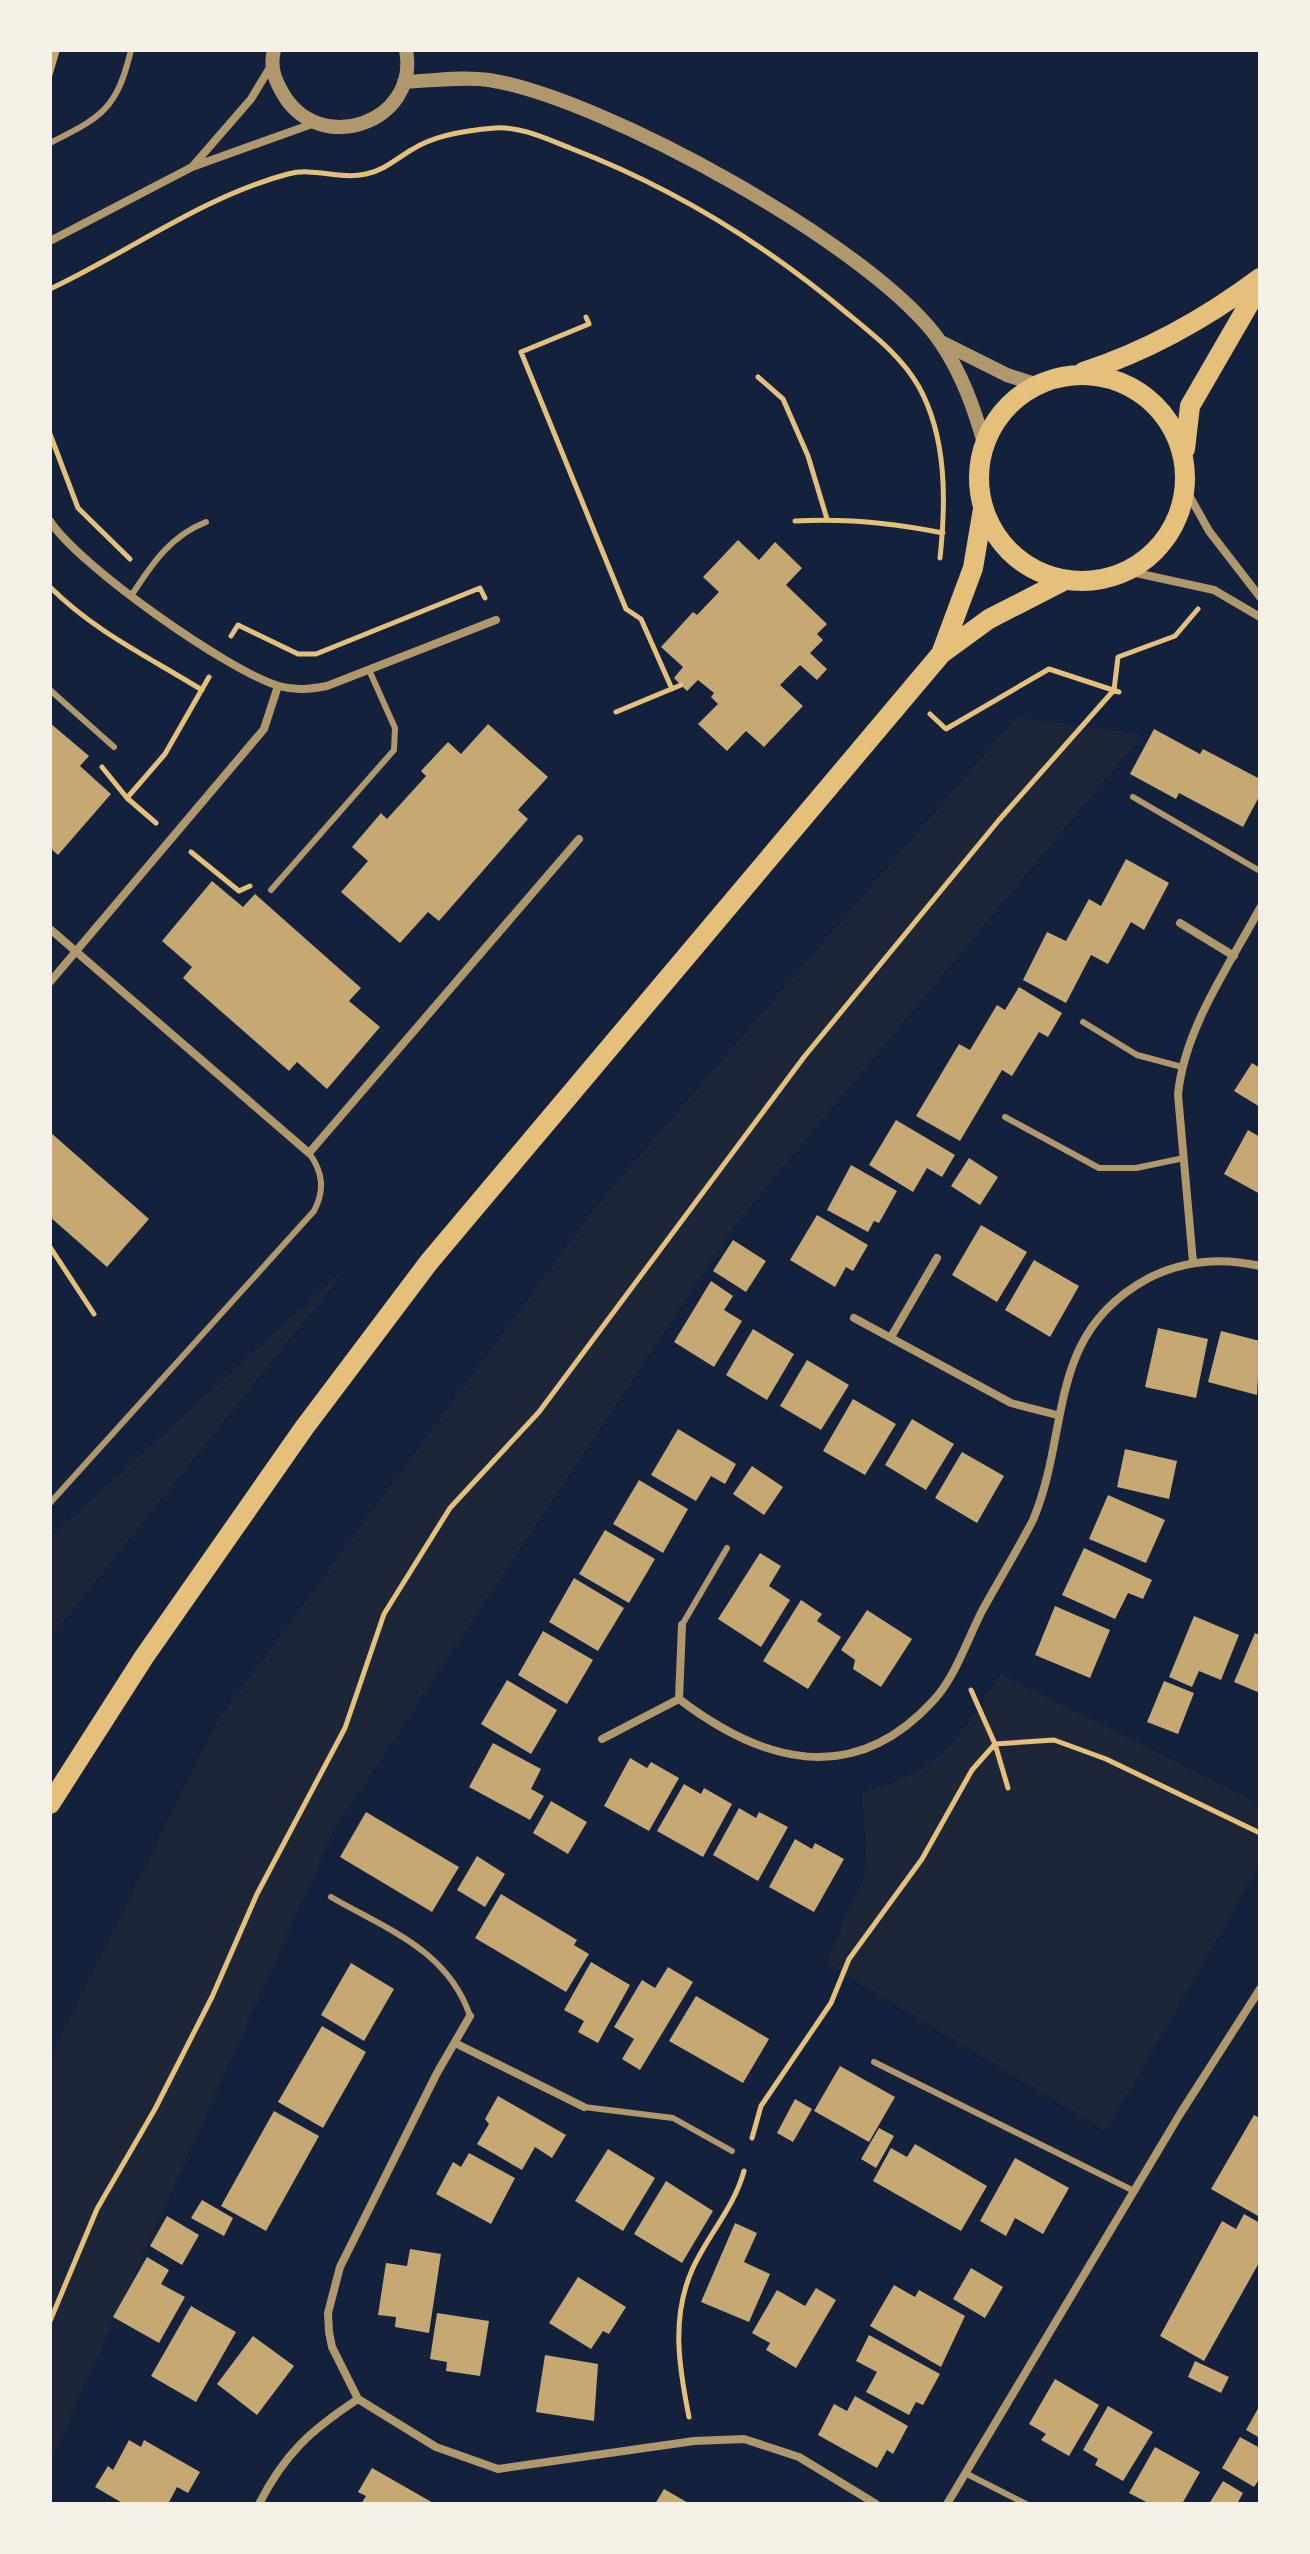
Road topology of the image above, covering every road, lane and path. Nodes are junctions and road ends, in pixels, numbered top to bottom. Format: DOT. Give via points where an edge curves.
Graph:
graph roads {
  1 [pos="131,50"];
  2 [pos="274,50"];
  3 [pos="406,50"];
  4 [pos="271,66"];
  5 [pos="404,82"];
  6 [pos="316,123"];
  7 [pos="50,143"];
  8 [pos="192,167"];
  9 [pos="50,241"];
  10 [pos="1260,278"];
  11 [pos="1260,285"];
  12 [pos="50,289"];
  13 [pos="586,317"];
  14 [pos="940,341"];
  15 [pos="1075,375"];
  16 [pos="758,377"];
  17 [pos="1038,385"];
  18 [pos="50,434"];
  19 [pos="984,443"];
  20 [pos="1184,479"];
  21 [pos="983,509"];
  22 [pos="827,519"];
  23 [pos="50,521"];
  24 [pos="795,521"];
  25 [pos="206,522"];
  26 [pos="943,533"];
  27 [pos="940,560"];
  28 [pos="1127,571"];
  29 [pos="146,573"];
  30 [pos="1065,580"];
  31 [pos="50,587"];
  32 [pos="1214,590"];
  33 [pos="131,596"];
  34 [pos="1260,597"];
  35 [pos="1260,617"];
  36 [pos="496,620"];
  37 [pos="941,654"];
  38 [pos="370,672"];
  39 [pos="681,685"];
  40 [pos="278,686"];
  41 [pos="672,689"];
  42 [pos="50,690"];
  43 [pos="202,690"];
  44 [pos="1114,690"];
  45 [pos="907,693"];
  46 [pos="616,712"];
  47 [pos="114,747"];
  48 [pos="1133,797"];
  49 [pos="579,839"];
  50 [pos="1260,871"];
  51 [pos="271,890"];
  52 [pos="1260,908"];
  53 [pos="1180,923"];
  54 [pos="50,929"];
  55 [pos="73,951"];
  56 [pos="1234,956"];
  57 [pos="50,982"];
  58 [pos="1083,1022"];
  59 [pos="1182,1067"];
  60 [pos="1005,1117"];
  61 [pos="309,1153"];
  62 [pos="1184,1158"];
  63 [pos="50,1247"];
  64 [pos="937,1258"];
  65 [pos="1193,1262"];
  66 [pos="1260,1266"];
  67 [pos="94,1314"];
  68 [pos="854,1318"];
  69 [pos="891,1337"];
  70 [pos="1057,1415"];
  71 [pos="50,1503"];
  72 [pos="727,1548"];
  73 [pos="682,1625"];
  74 [pos="957,1660"];
  75 [pos="679,1699"];
  76 [pos="602,1739"];
  77 [pos="995,1744"];
  78 [pos="1008,1788"];
  79 [pos="50,1804"];
  80 [pos="1260,1833"];
  81 [pos="331,1897"];
  82 [pos="1260,1989"];
  83 [pos="470,2016"];
  84 [pos="455,2043"];
  85 [pos="874,2062"];
  86 [pos="584,2107"];
  87 [pos="750,2147"];
  88 [pos="732,2151"];
  89 [pos="747,2161"];
  90 [pos="1134,2191"];
  91 [pos="50,2321"];
  92 [pos="358,2399"];
  93 [pos="694,2441"];
  94 [pos="965,2473"];
  95 [pos="259,2504"];
  96 [pos="876,2504"];
  97 [pos="947,2504"];
  98 [pos="1026,2504"];
  1 -- 7 [label="lane" via="113,104 94,121"];
  2 -- 4 [label="street"];
  3 -- 5 [label="street"];
  4 -- 6 [label="street" via="288,103"];
  4 -- 8 [label="street" via="251,99"];
  5 -- 6 [label="street" via="375,119 352,127"];
  5 -- 14 [label="street" via="489,80 591,110 779,210 869,273"];
  6 -- 8 [label="street"];
  8 -- 9 [label="street"];
  10 -- 15 [label="main road" via="1173,335"];
  11 -- 20 [label="main road" via="1190,406"];
  12 -- 26 [label="path" via="239,190 278,177 366,174 434,139 493,128 533,134 609,163 710,215 806,278 889,348 919,387 936,431"];
  13 -- 41 [label="path" via="589,324 521,352 626,609 641,619"];
  14 -- 17 [label="street"];
  14 -- 19 [label="street" via="971,398"];
  15 -- 17 [label="main road"];
  15 -- 20 [label="main road" via="1107,377 1136,390 1160,411 1177,438"];
  16 -- 22 [label="path" via="783,399"];
  17 -- 19 [label="main road" via="999,416"];
  18 -- 29 [label="path" via="78,508"];
  19 -- 21 [label="main road" via="978,476"];
  20 -- 28 [label="main road" via="1178,514 1166,537"];
  20 -- 34 [label="street" via="1209,531"];
  21 -- 30 [label="main road" via="995,535 1014,556"];
  21 -- 37 [label="main road" via="973,568"];
  22 -- 24 [label="path"];
  22 -- 26 [label="path"];
  23 -- 33 [label="street" via="92,567"];
  25 -- 29 [label="lane" via="183,530"];
  26 -- 27 [label="path"];
  28 -- 30 [label="main road" via="1097,580"];
  28 -- 32 [label="street"];
  29 -- 33 [label="lane"];
  30 -- 37 [label="main road" via="989,619"];
  31 -- 43 [label="path" via="113,639"];
  32 -- 35 [label="street"];
  32 -- 44 [label="path" via="1175,636 1118,657"];
  33 -- 40 [label="street"];
  36 -- 38 [label="street"];
  37 -- 45 [label="main road"];
  38 -- 40 [label="street" via="305,691"];
  38 -- 51 [label="lane" via="395,728 394,750"];
  39 -- 41 [label="path"];
  40 -- 55 [label="street" via="264,729"];
  41 -- 46 [label="path"];
  42 -- 47 [label="lane"];
  44 -- 45 [label="path" via="1119,692 1049,669 946,729"];
  44 -- 91 [label="path" via="822,1034 539,1412 450,1508 384,1614 345,1728 257,1894 155,2109 97,2209"];
  45 -- 79 [label="main road" via="429,1262 304,1428 153,1644"];
  48 -- 50 [label="lane"];
  49 -- 61 [label="street"];
  52 -- 56 [label="street"];
  53 -- 56 [label="street"];
  54 -- 55 [label="street"];
  55 -- 57 [label="street"];
  55 -- 61 [label="street"];
  56 -- 59 [label="street"];
  58 -- 59 [label="lane" via="1137,1055"];
  59 -- 62 [label="street" via="1178,1095"];
  60 -- 62 [label="lane" via="1099,1168 1136,1168"];
  61 -- 71 [label="lane" via="322,1180 322,1197 314,1211"];
  62 -- 65 [label="street"];
  63 -- 67 [label="path"];
  64 -- 69 [label="street"];
  65 -- 66 [label="street"];
  65 -- 70 [label="street" via="1130,1289 1095,1320 1071,1364"];
  68 -- 69 [label="street"];
  69 -- 70 [label="street" via="1011,1403"];
  70 -- 74 [label="street" via="1043,1496"];
  72 -- 73 [label="lane"];
  73 -- 75 [label="street"];
  74 -- 75 [label="street" via="948,1682 915,1719 879,1743 842,1755 769,1751 735,1736"];
  74 -- 77 [label="path"];
  75 -- 76 [label="street"];
  77 -- 78 [label="path"];
  77 -- 80 [label="path" via="1054,1740 1106,1759"];
  77 -- 87 [label="path" via="972,1770 922,1859 849,1959 831,2003 761,2106"];
  81 -- 83 [label="lane" via="431,1955 450,1973"];
  82 -- 90 [label="street"];
  83 -- 84 [label="street"];
  84 -- 86 [label="street"];
  84 -- 92 [label="street" via="336,2282 329,2332"];
  85 -- 90 [label="lane"];
  86 -- 88 [label="lane" via="673,2118"];
  89 -- 93 [label="path" via="739,2188 692,2271 679,2314 678,2365"];
  90 -- 94 [label="street"];
  92 -- 93 [label="street" via="436,2447 498,2469"];
  92 -- 95 [label="street" via="304,2438 279,2466"];
  93 -- 96 [label="street" via="744,2439 799,2457"];
  94 -- 97 [label="street"];
  94 -- 98 [label="lane"];
}
